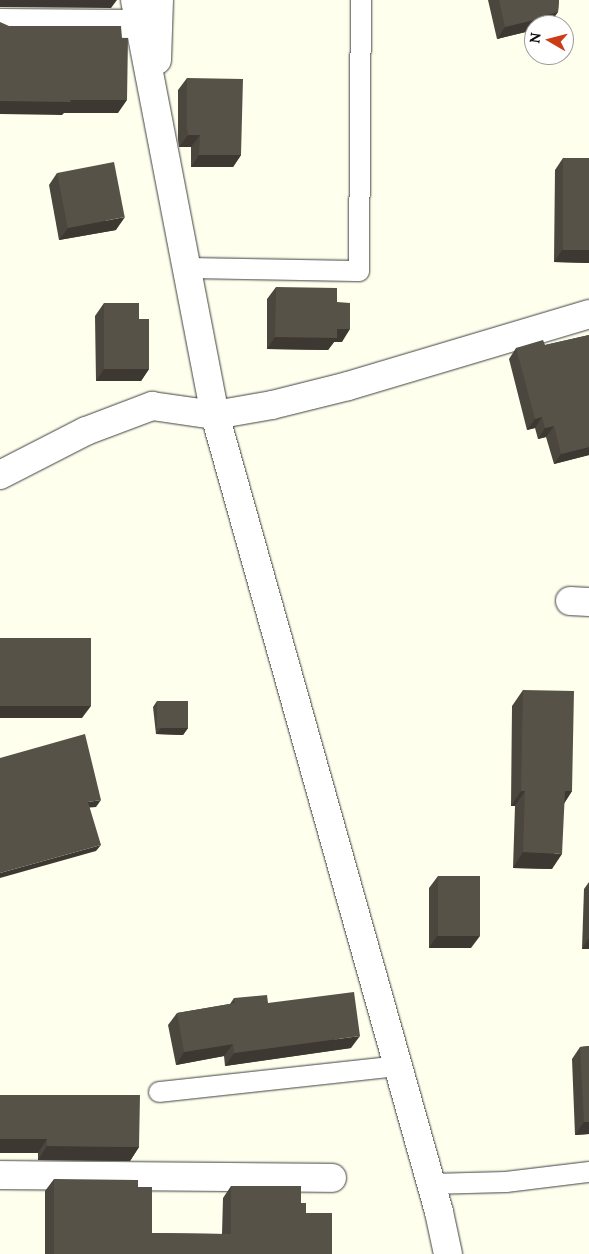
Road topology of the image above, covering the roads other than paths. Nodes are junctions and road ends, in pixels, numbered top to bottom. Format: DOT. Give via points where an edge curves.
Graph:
graph roads {
  1 [pos="159,0"];
  2 [pos="361,0"];
  3 [pos="137,12"];
  4 [pos="0,23"];
  5 [pos="156,109"];
  6 [pos="186,268"];
  7 [pos="589,314"];
  8 [pos="215,415"];
  9 [pos="0,475"];
  10 [pos="397,1066"];
  11 [pos="160,1092"];
  12 [pos="589,1172"];
  13 [pos="0,1176"];
  14 [pos="332,1178"];
  15 [pos="431,1184"];
  16 [pos="448,1254"];
  1 -- 5 [label="street"];
  2 -- 6 [label="lane" via="359,271"];
  3 -- 4 [label="street"];
  3 -- 5 [label="street"];
  5 -- 6 [label="street"];
  6 -- 8 [label="street"];
  7 -- 8 [label="street" via="348,386"];
  8 -- 9 [label="street" via="152,406 86,431"];
  8 -- 10 [label="street"];
  10 -- 11 [label="lane"];
  10 -- 15 [label="street"];
  12 -- 15 [label="lane" via="506,1182"];
  13 -- 14 [label="street"];
  15 -- 16 [label="street"];
}
